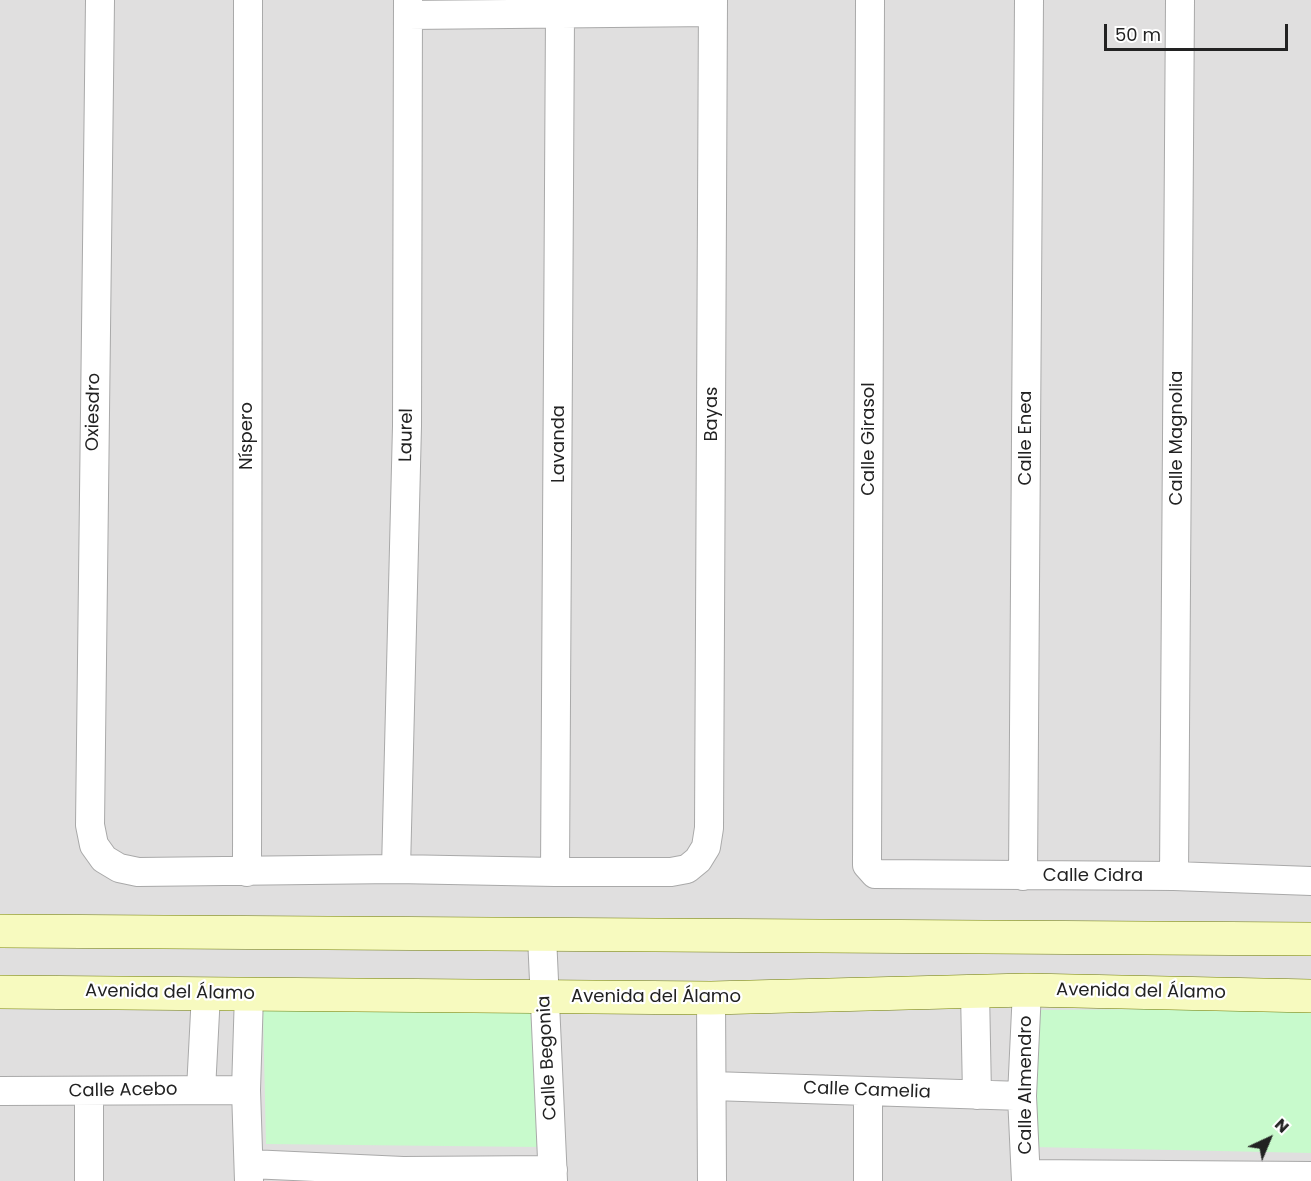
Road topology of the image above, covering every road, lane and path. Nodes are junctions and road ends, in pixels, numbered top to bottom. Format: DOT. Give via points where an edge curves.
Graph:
graph roads {
  1 [pos="100,0"];
  2 [pos="248,0"];
  3 [pos="870,0"];
  4 [pos="1029,0"];
  5 [pos="1180,0"];
  6 [pos="713,6"];
  7 [pos="408,8"];
  8 [pos="560,15"];
  9 [pos="396,869"];
  10 [pos="248,872"];
  11 [pos="555,872"];
  12 [pos="875,874"];
  13 [pos="1023,876"];
  14 [pos="1174,876"];
  15 [pos="1311,881"];
  16 [pos="0,931"];
  17 [pos="542,936"];
  18 [pos="1311,939"];
  19 [pos="1026,990"];
  20 [pos="975,991"];
  21 [pos="0,992"];
  22 [pos="206,993"];
  23 [pos="249,994"];
  24 [pos="1311,996"];
  25 [pos="545,998"];
  26 [pos="711,998"];
  27 [pos="712,1086"];
  28 [pos="201,1090"];
  29 [pos="246,1090"];
  30 [pos="0,1091"];
  31 [pos="88,1092"];
  32 [pos="868,1092"];
  33 [pos="977,1095"];
  34 [pos="1022,1096"];
  35 [pos="249,1173"];
  36 [pos="403,1176"];
  37 [pos="553,1176"];
  38 [pos="1311,1176"];
  39 [pos="1026,1178"];
  40 [pos="1176,1178"];
  41 [pos="89,1181"];
  42 [pos="712,1181"];
  43 [pos="868,1181"];
  1 -- 10 [label="street, Oxiesdro" via="90,825 94,845 104,859 119,868 138,872"];
  2 -- 10 [label="street, Níspero"];
  3 -- 12 [label="street, Calle Girasol" via="866,861"];
  4 -- 13 [label="street, Calle Enea"];
  5 -- 14 [label="street, Calle Magnolia"];
  6 -- 8 [label="street"];
  6 -- 11 [label="street, Bayas" via="706,847 687,869 671,872"];
  7 -- 8 [label="street"];
  7 -- 9 [label="street, Laurel" via="407,426"];
  8 -- 11 [label="street, Lavanda"];
  9 -- 10 [label="street, Oxiesdro"];
  9 -- 11 [label="street, Bayas"];
  12 -- 13 [label="street, Calle Cidra"];
  13 -- 14 [label="street, Calle Cidra"];
  14 -- 15 [label="street, Calle Cidra"];
  16 -- 17 [label="street"];
  17 -- 18 [label="street"];
  17 -- 25 [label="street, Calle Begonia"];
  19 -- 20 [label="street, Avenida del Álamo"];
  19 -- 24 [label="street, Avenida del Álamo"];
  19 -- 34 [label="street, Calle Almendro"];
  20 -- 26 [label="street, Avenida del Álamo"];
  20 -- 33 [label="street"];
  21 -- 22 [label="street, Avenida del Álamo"];
  22 -- 23 [label="street, Avenida del Álamo"];
  22 -- 28 [label="street"];
  23 -- 25 [label="street, Avenida del Álamo"];
  23 -- 29 [label="street"];
  25 -- 26 [label="street, Avenida del Álamo"];
  25 -- 37 [label="street, Calle Begonia"];
  26 -- 27 [label="street"];
  27 -- 32 [label="street, Calle Camelia"];
  27 -- 42 [label="street"];
  28 -- 29 [label="street, Calle Acebo"];
  28 -- 31 [label="street, Calle Acebo"];
  29 -- 35 [label="street"];
  30 -- 31 [label="street, Calle Acebo"];
  31 -- 41 [label="street"];
  32 -- 33 [label="street, Calle Camelia"];
  32 -- 43 [label="street"];
  33 -- 34 [label="street, Calle Camelia"];
  34 -- 39 [label="street, Calle Almendro"];
  35 -- 36 [label="street"];
  36 -- 37 [label="street"];
  38 -- 40 [label="street"];
  39 -- 40 [label="street"];
}
